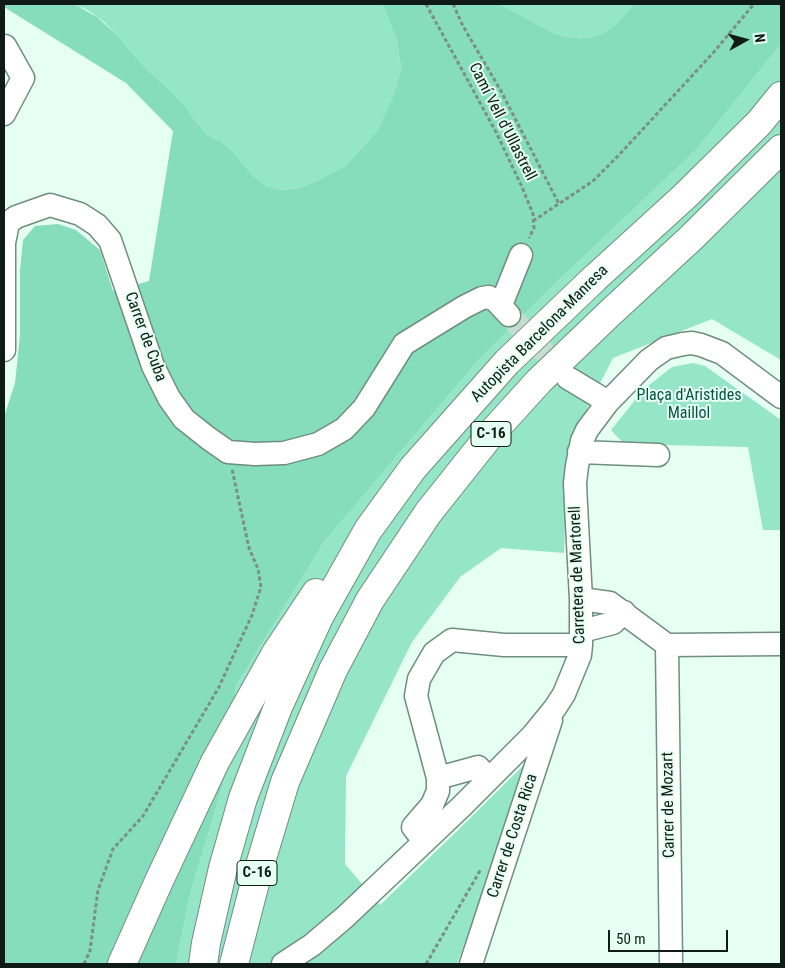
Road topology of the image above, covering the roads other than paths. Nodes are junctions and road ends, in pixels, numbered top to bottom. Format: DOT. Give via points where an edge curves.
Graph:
graph roads {
  1 [pos="5,46"];
  2 [pos="781,96"];
  3 [pos="4,114"];
  4 [pos="781,149"];
  5 [pos="6,216"];
  6 [pos="521,254"];
  7 [pos="4,350"];
  8 [pos="568,378"];
  9 [pos="781,396"];
  10 [pos="608,402"];
  11 [pos="591,423"];
  12 [pos="579,452"];
  13 [pos="615,454"];
  14 [pos="658,455"];
  15 [pos="368,530"];
  16 [pos="581,599"];
  17 [pos="624,612"];
  18 [pos="582,638"];
  19 [pos="781,644"];
  20 [pos="667,645"];
  21 [pos="555,708"];
  22 [pos="438,778"];
  23 [pos="489,779"];
  24 [pos="424,842"];
  25 [pos="122,964"];
  26 [pos="203,964"];
  27 [pos="234,964"];
  28 [pos="283,964"];
  29 [pos="471,964"];
  30 [pos="671,964"];
  1 -- 3 [label="street" via="22,78"];
  2 -- 15 [label="highway, Autopista Barcelona-Manresa / C-16" via="759,123 685,196 507,362 414,468"];
  4 -- 27 [label="highway, Autopista Barcelona-Manresa / C-16" via="539,380 434,505 370,600 333,670 285,782 256,875"];
  5 -- 6 [label="street, Carrer de Cuba" via="16,217 50,205 80,214 97,225 110,240 153,366 169,398 184,419 228,452 255,454 284,453 318,444 344,429 364,408 404,344 464,307 489,297 505,310"];
  5 -- 7 [label="street, Carrer de Cuba"];
  8 -- 10 [label="street"];
  9 -- 10 [label="street, Carretera de Martorell" via="722,353 692,343 675,345 659,352 638,369"];
  10 -- 11 [label="street, Carretera de Martorell"];
  11 -- 12 [label="street, Carretera de Martorell"];
  11 -- 13 [label="street"];
  12 -- 13 [label="street"];
  12 -- 16 [label="street, Carretera de Martorell" via="576,483"];
  13 -- 14 [label="street"];
  15 -- 25 [label="highway" via="323,581 276,653 215,762"];
  15 -- 26 [label="highway, Autopista Barcelona-Manresa / C-16" via="319,617 278,707 243,798 223,868"];
  16 -- 17 [label="street" via="610,603"];
  16 -- 18 [label="street, Carretera de Martorell"];
  17 -- 18 [label="street" via="613,624"];
  17 -- 20 [label="street"];
  18 -- 21 [label="street, Carretera de Martorell" via="580,655 569,684"];
  18 -- 22 [label="street" via="504,645 452,640 434,653 419,679 416,696"];
  19 -- 20 [label="street"];
  20 -- 30 [label="street, Carrer de Mozart"];
  21 -- 23 [label="street, Carretera de Martorell"];
  21 -- 29 [label="street, Carrer de Costa Rica"];
  22 -- 23 [label="street" via="478,767"];
  22 -- 24 [label="street" via="438,791 432,805 413,827"];
  23 -- 24 [label="street, Carretera de Martorell"];
  24 -- 28 [label="street, Carretera de Martorell" via="327,934"];
}
